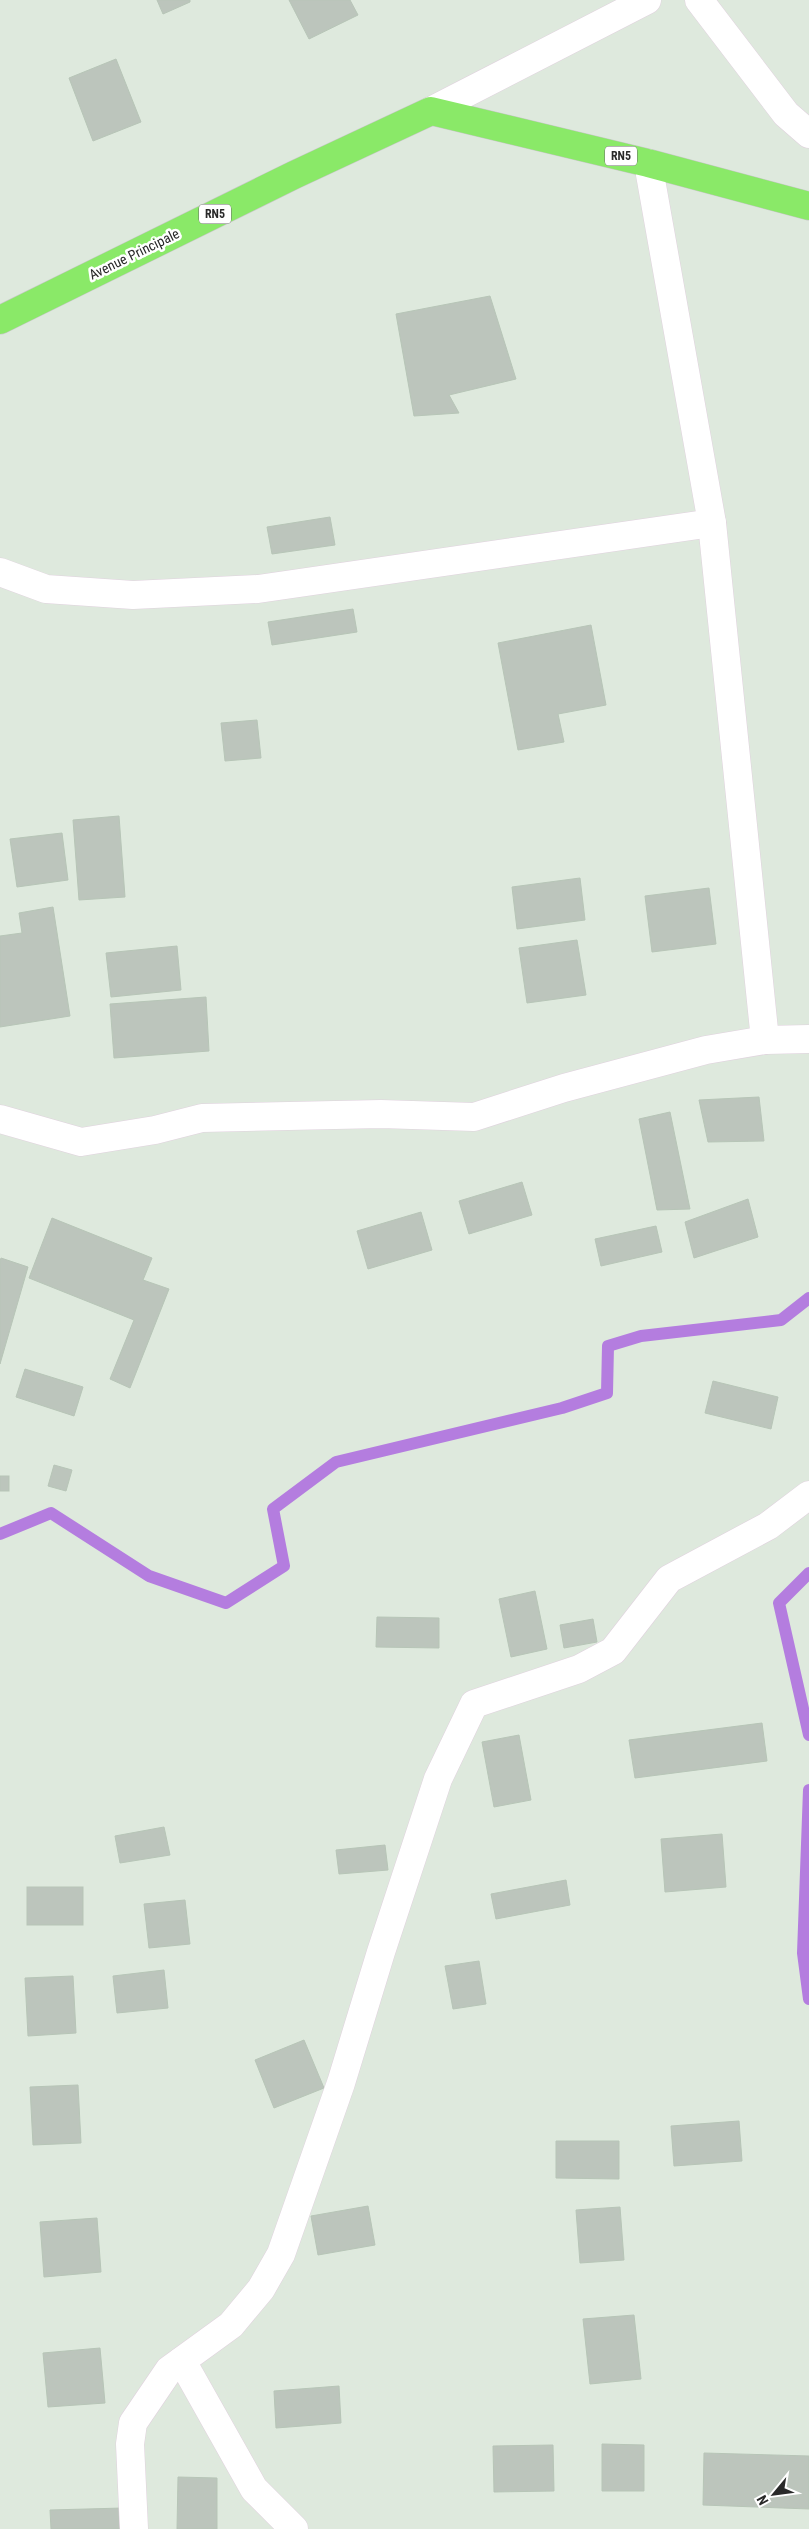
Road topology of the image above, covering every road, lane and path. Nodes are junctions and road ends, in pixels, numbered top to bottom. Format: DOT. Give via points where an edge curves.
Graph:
graph roads {
  1 [pos="647,0"];
  2 [pos="699,0"];
  3 [pos="431,111"];
  4 [pos="809,134"];
  5 [pos="648,163"];
  6 [pos="809,206"];
  7 [pos="0,320"];
  8 [pos="712,523"];
  9 [pos="0,572"];
  10 [pos="809,1038"];
  11 [pos="764,1040"];
  12 [pos="0,1119"];
  13 [pos="809,1495"];
  14 [pos="182,2361"];
  15 [pos="134,2529"];
  16 [pos="294,2529"];
  1 -- 3 [label="street"];
  2 -- 4 [label="street" via="786,114"];
  3 -- 5 [label="highway, RN5"];
  3 -- 7 [label="highway, Avenue Principale / RN5"];
  5 -- 6 [label="highway, RN5"];
  5 -- 8 [label="street"];
  8 -- 9 [label="street" via="258,589 132,595 46,589"];
  8 -- 11 [label="street"];
  10 -- 11 [label="street"];
  11 -- 12 [label="street" via="706,1050 564,1088 474,1117 381,1114 202,1118 155,1130 81,1142"];
  13 -- 14 [label="street" via="768,1526 669,1578 613,1651 579,1669 474,1704 438,1779 341,2083 281,2254 261,2289 231,2325"];
  14 -- 15 [label="street" via="169,2370 133,2423 130,2444"];
  14 -- 16 [label="street" via="254,2489"];
}
